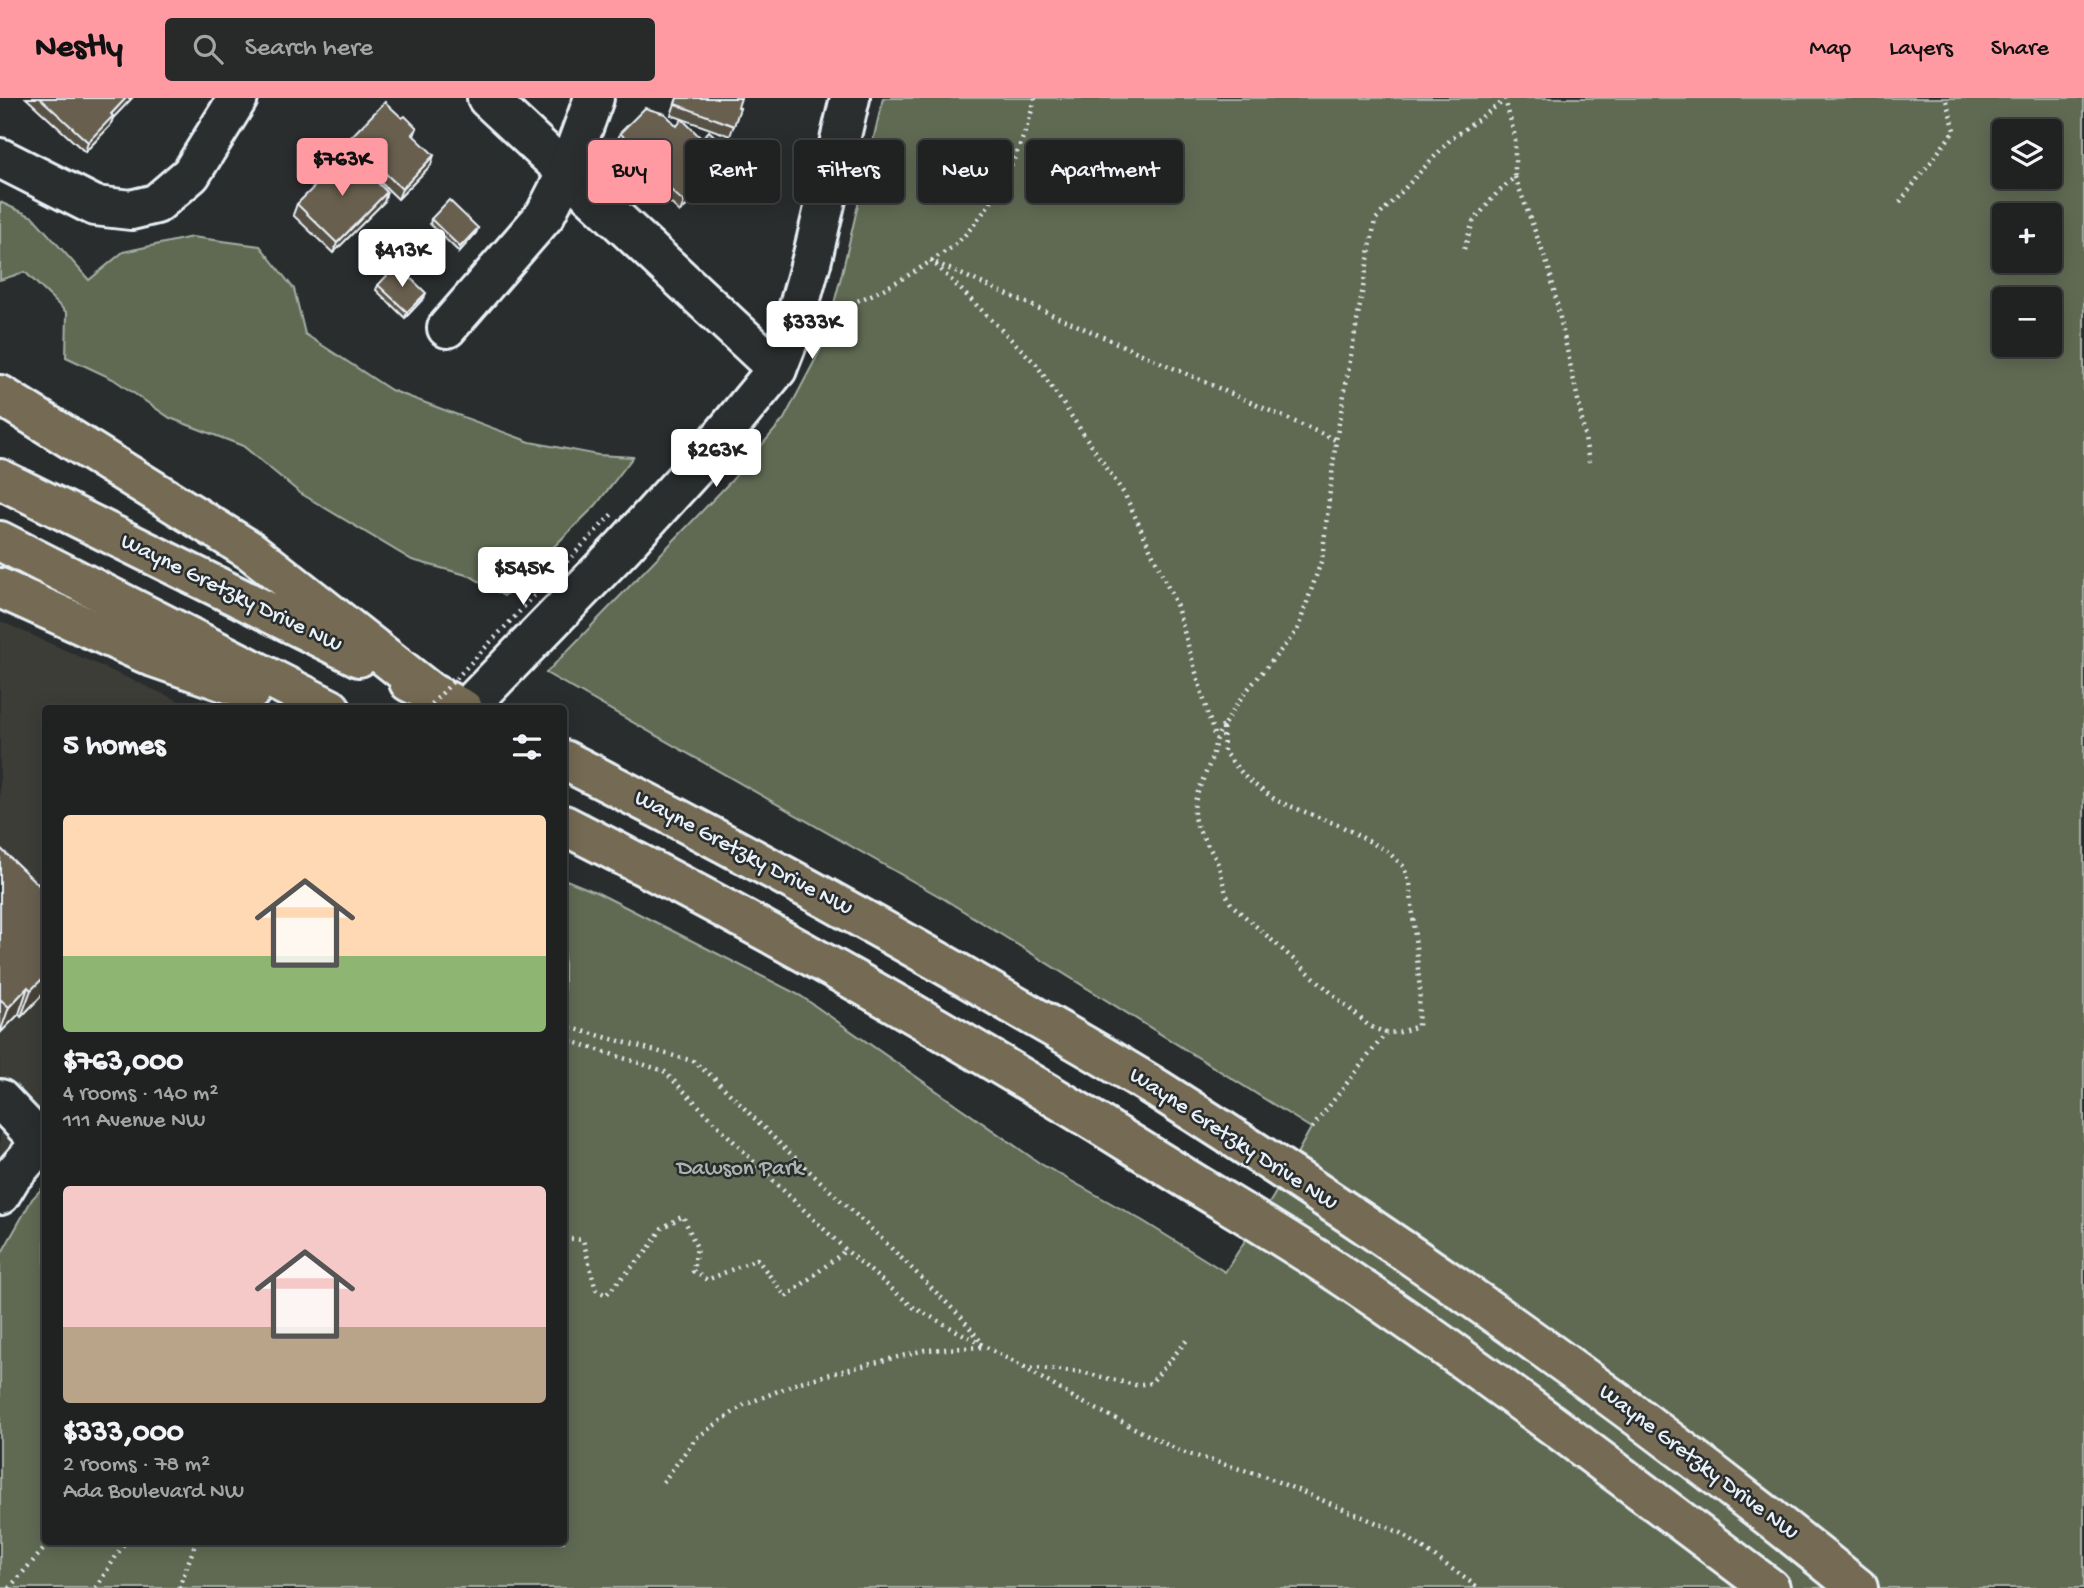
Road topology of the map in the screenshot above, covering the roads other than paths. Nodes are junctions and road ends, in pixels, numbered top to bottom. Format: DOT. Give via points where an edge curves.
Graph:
graph roads {
  1 [pos="238,98"];
  2 [pos="486,98"];
  3 [pos="594,98"];
  4 [pos="850,98"];
  5 [pos="0,159"];
  6 [pos="567,173"];
  7 [pos="447,328"];
  8 [pos="777,369"];
  9 [pos="0,395"];
  10 [pos="0,479"];
  11 [pos="0,541"];
  12 [pos="0,589"];
  13 [pos="291,705"];
  14 [pos="323,705"];
  15 [pos="447,705"];
  16 [pos="567,762"];
  17 [pos="567,827"];
  18 [pos="0,1099"];
  19 [pos="42,1138"];
  20 [pos="42,1140"];
  21 [pos="0,1195"];
  22 [pos="1770,1588"];
  23 [pos="1858,1588"];
  1 -- 5 [label="street" via="191,174 156,204 131,209 95,206"];
  2 -- 6 [label="street"];
  3 -- 6 [label="street"];
  4 -- 8 [label="street" via="812,259"];
  6 -- 7 [label="street" via="545,215"];
  6 -- 8 [label="street"];
  8 -- 15 [label="street" via="703,460 619,529"];
  9 -- 15 [label="main road" via="251,551"];
  10 -- 15 [label="main road, Wayne Gretzky Drive NW"];
  11 -- 14 [label="main road"];
  12 -- 13 [label="main road" via="153,657"];
  16 -- 23 [label="main road, Wayne Gretzky Drive NW" via="824,896 1156,1088 1586,1377"];
  17 -- 22 [label="main road" via="922,1016 1335,1271 1557,1428"];
  18 -- 19 [label="street"];
  20 -- 21 [label="street"];
}
